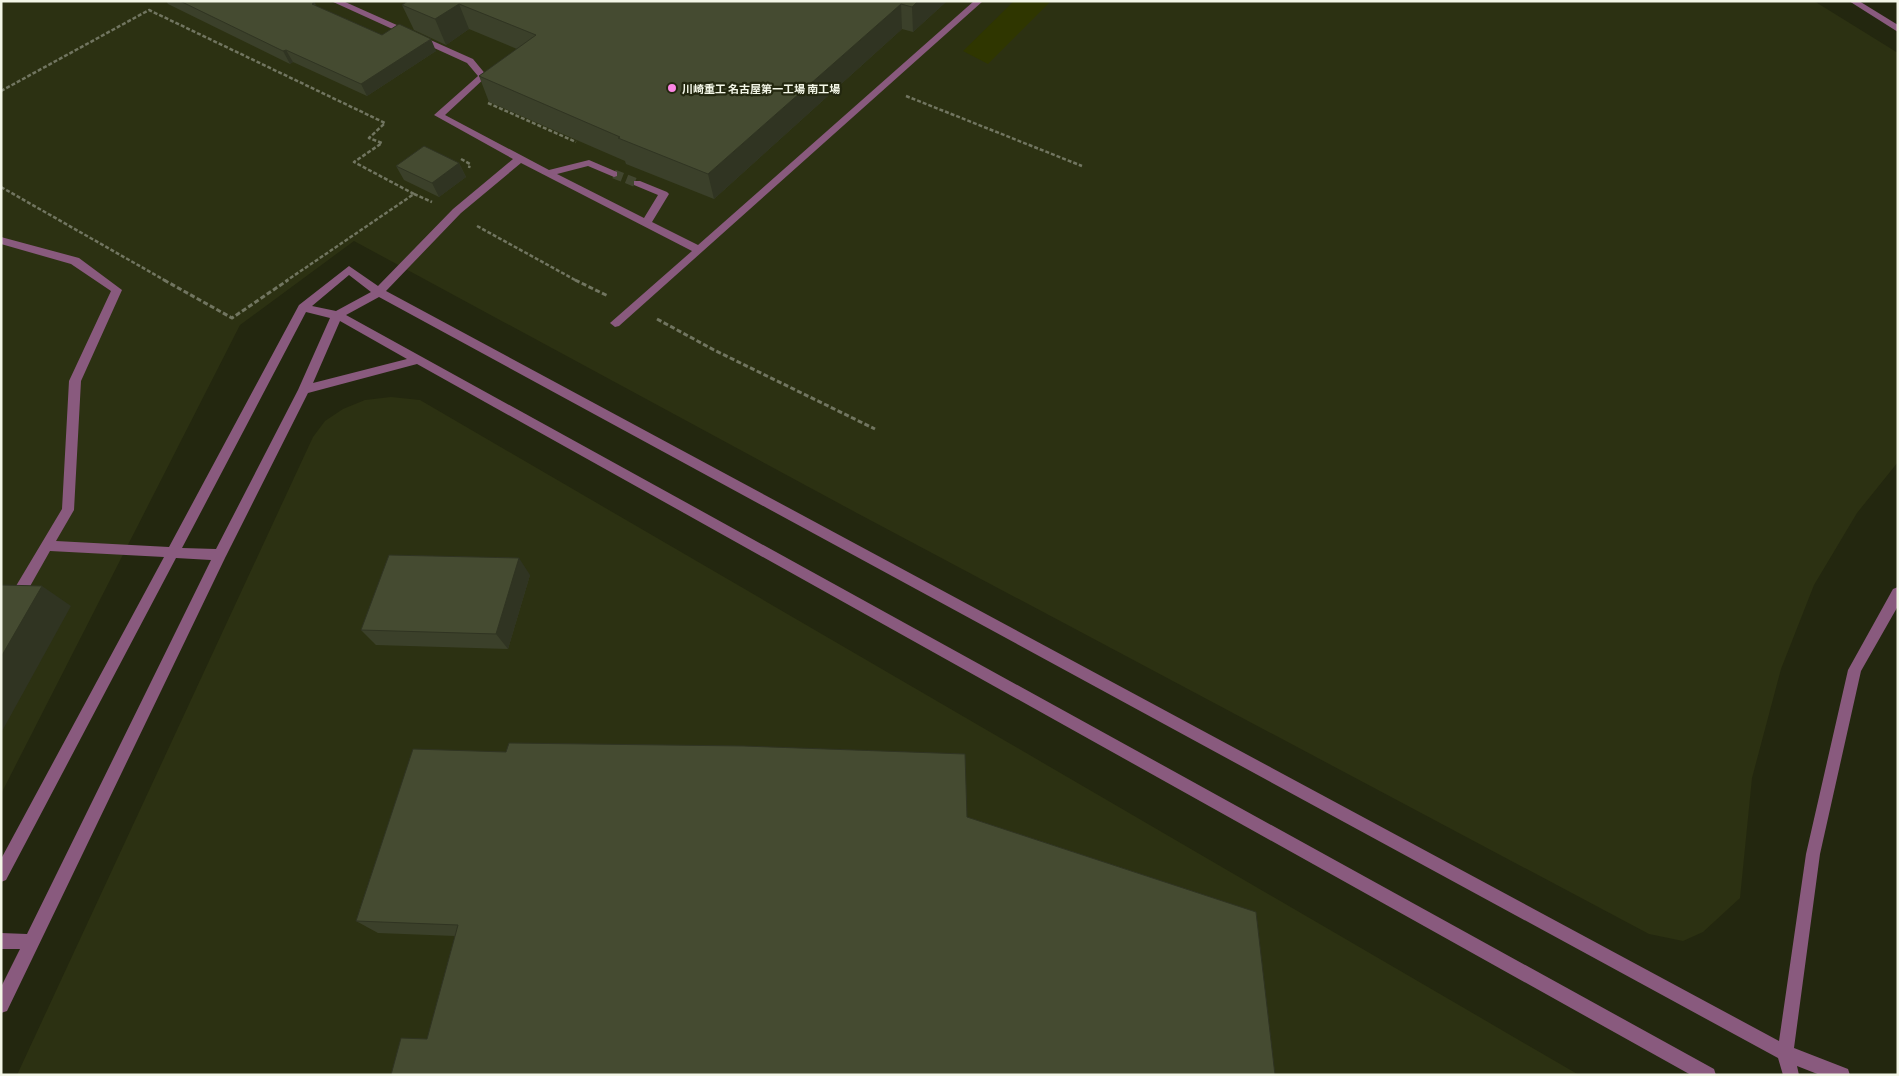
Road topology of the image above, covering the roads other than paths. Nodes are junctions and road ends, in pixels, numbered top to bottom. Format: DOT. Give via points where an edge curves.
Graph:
graph roads {
  1 [pos="335,1"];
  2 [pos="979,1"];
  3 [pos="1853,1"];
  4 [pos="1898,29"];
  5 [pos="520,159"];
  6 [pos="549,173"];
  7 [pos="614,174"];
  8 [pos="637,183"];
  9 [pos="646,223"];
  10 [pos="1,240"];
  11 [pos="700,250"];
  12 [pos="379,292"];
  13 [pos="303,308"];
  14 [pos="337,315"];
  15 [pos="615,323"];
  16 [pos="418,360"];
  17 [pos="304,390"];
  18 [pos="48,546"];
  19 [pos="173,552"];
  20 [pos="220,555"];
  21 [pos="1898,593"];
  22 [pos="13,604"];
  23 [pos="1,875"];
  24 [pos="1,942"];
  25 [pos="32,942"];
  26 [pos="1,1005"];
  27 [pos="1785,1053"];
  28 [pos="1708,1075"];
  29 [pos="1791,1075"];
  30 [pos="1842,1075"];
  1 -- 5 [label="street" via="470,61 483,76 439,115"];
  2 -- 11 [label="street"];
  3 -- 4 [label="street"];
  5 -- 6 [label="street"];
  5 -- 12 [label="street" via="457,211"];
  6 -- 7 [label="street" via="589,163"];
  6 -- 9 [label="street"];
  8 -- 9 [label="street" via="664,194"];
  9 -- 11 [label="street"];
  10 -- 18 [label="street" via="75,261 117,290 74,381 68,510"];
  11 -- 15 [label="street"];
  12 -- 13 [label="street" via="349,270"];
  12 -- 14 [label="street"];
  12 -- 27 [label="street"];
  13 -- 14 [label="street"];
  13 -- 19 [label="street"];
  14 -- 16 [label="street"];
  14 -- 17 [label="street"];
  16 -- 17 [label="street"];
  16 -- 28 [label="street"];
  17 -- 20 [label="street"];
  18 -- 19 [label="street"];
  18 -- 22 [label="street"];
  19 -- 20 [label="street"];
  19 -- 23 [label="street"];
  20 -- 25 [label="street"];
  21 -- 27 [label="street" via="1855,670 1812,854"];
  24 -- 25 [label="street"];
  25 -- 26 [label="street"];
  27 -- 29 [label="street"];
  27 -- 30 [label="street"];
}
